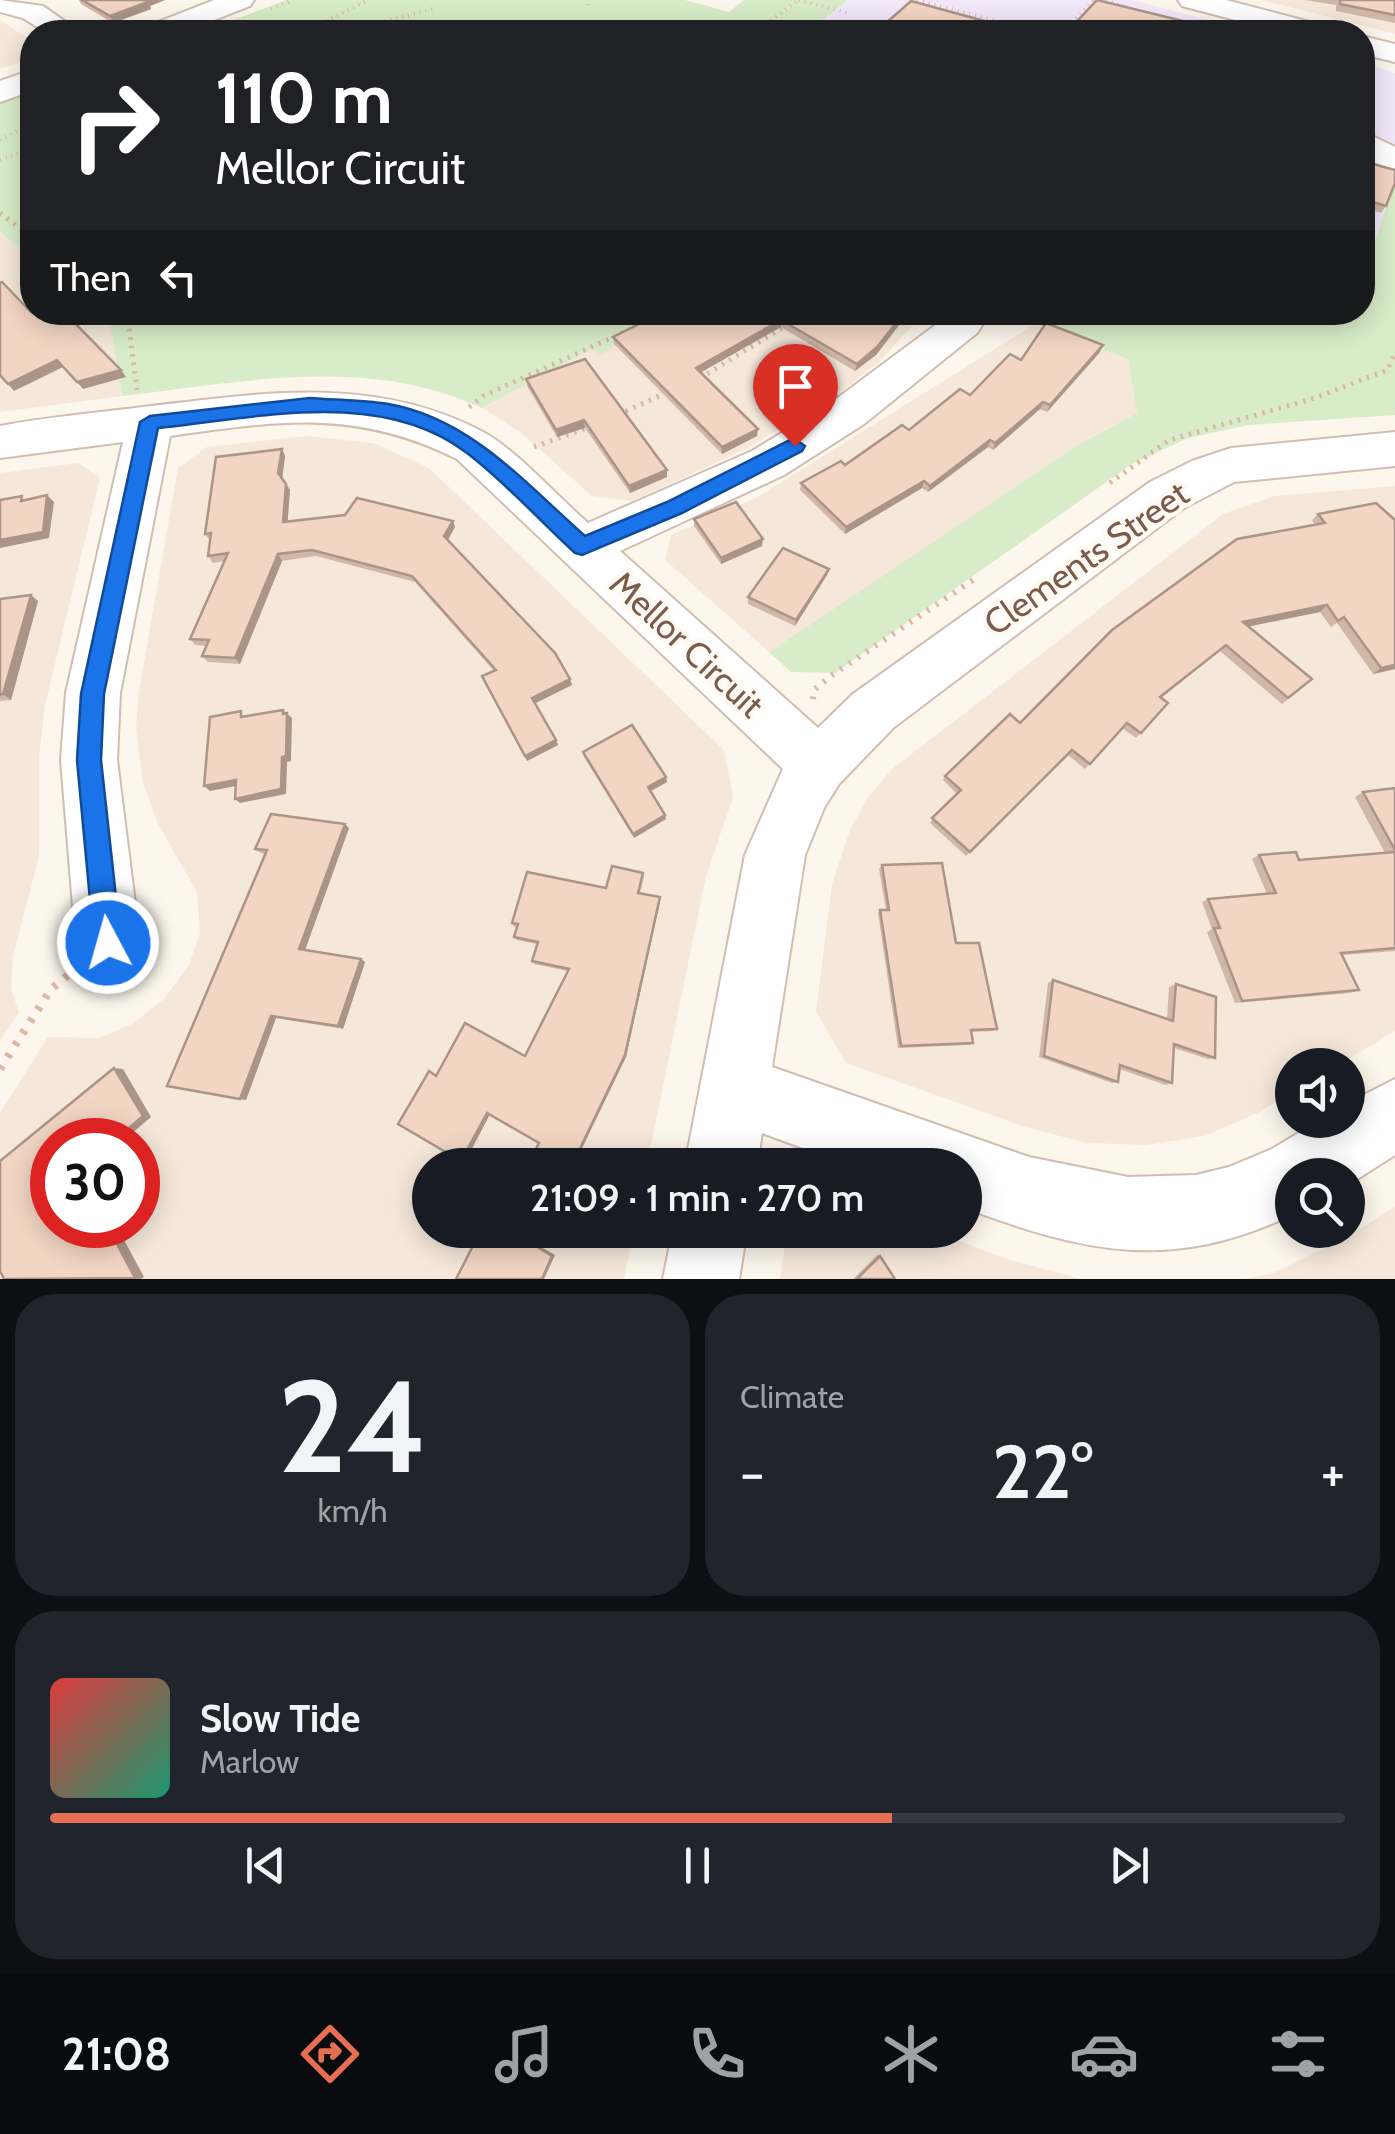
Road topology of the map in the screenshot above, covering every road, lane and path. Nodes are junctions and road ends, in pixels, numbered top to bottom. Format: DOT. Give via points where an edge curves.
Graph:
graph roads {
  1 [pos="240,0"];
  2 [pos="368,0"];
  3 [pos="798,0"];
  4 [pos="917,0"];
  5 [pos="1094,0"];
  6 [pos="1107,0"];
  7 [pos="1129,0"];
  8 [pos="1192,0"];
  9 [pos="10,2"];
  10 [pos="1088,6"];
  11 [pos="437,8"];
  12 [pos="1099,9"];
  13 [pos="848,13"];
  14 [pos="46,20"];
  15 [pos="190,20"];
  16 [pos="329,20"];
  17 [pos="390,20"];
  18 [pos="773,20"];
  19 [pos="991,20"];
  20 [pos="1075,20"];
  21 [pos="1268,20"];
  22 [pos="0,213"];
  23 [pos="20,229"];
  24 [pos="129,325"];
  25 [pos="786,325"];
  26 [pos="963,325"];
  27 [pos="696,380"];
  28 [pos="679,387"];
  29 [pos="610,418"];
  30 [pos="136,424"];
  31 [pos="592,426"];
  32 [pos="0,442"];
  33 [pos="532,448"];
  34 [pos="1395,449"];
  35 [pos="582,547"];
  36 [pos="819,765"];
  37 [pos="108,943"];
  38 [pos="0,1069"];
  39 [pos="734,1088"];
  40 [pos="1395,1114"];
  41 [pos="724,1148"];
  42 [pos="899,1148"];
  43 [pos="1323,1158"];
  44 [pos="982,1178"];
  45 [pos="1275,1184"];
  46 [pos="707,1248"];
  47 [pos="701,1279"];
  1 -- 15 [label="street"];
  2 -- 16 [label="path"];
  3 -- 13 [label="path"];
  3 -- 18 [label="path"];
  4 -- 19 [label="path"];
  5 -- 10 [label="path"];
  6 -- 7 [label="path" via="1129,9"];
  8 -- 21 [label="street"];
  9 -- 14 [label="street"];
  10 -- 12 [label="path"];
  10 -- 20 [label="path"];
  11 -- 17 [label="path"];
  22 -- 23 [label="path"];
  24 -- 30 [label="path"];
  25 -- 27 [label="path"];
  26 -- 35 [label="street" via="848,413 768,462"];
  28 -- 29 [label="path"];
  30 -- 32 [label="street, Mellor Circuit"];
  30 -- 35 [label="street, Mellor Circuit" via="310,405 389,411 473,447"];
  30 -- 37 [label="street" via="92,694 89,760"];
  31 -- 33 [label="path"];
  34 -- 36 [label="street, Clements Street" via="1280,458 1208,473 1167,495 873,712"];
  35 -- 36 [label="street, Mellor Circuit"];
  36 -- 39 [label="street" via="776,855"];
  37 -- 38 [label="path" via="52,989"];
  39 -- 41 [label="street"];
  39 -- 42 [label="street"];
  40 -- 43 [label="street"];
  44 -- 45 [label="street" via="1058,1204 1143,1216 1227,1205"];
  46 -- 47 [label="street"];
}
